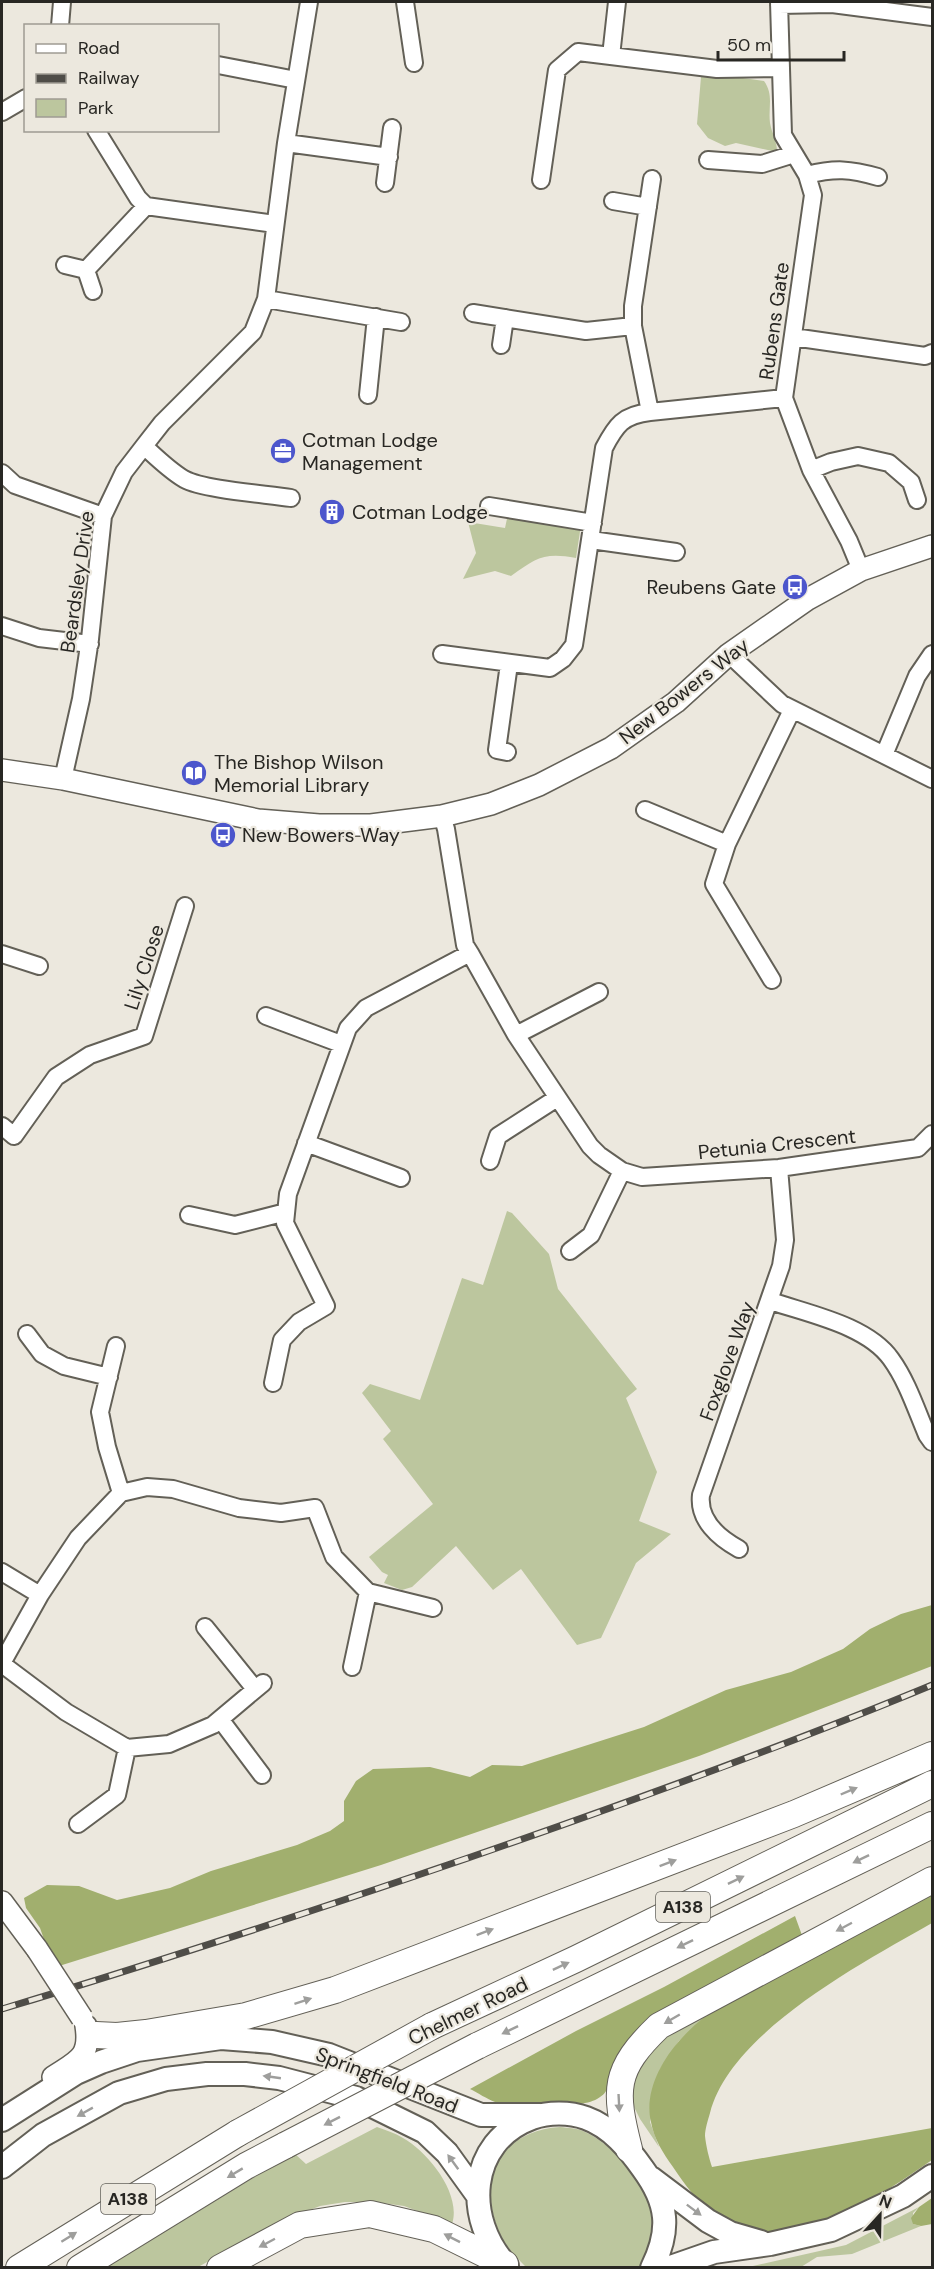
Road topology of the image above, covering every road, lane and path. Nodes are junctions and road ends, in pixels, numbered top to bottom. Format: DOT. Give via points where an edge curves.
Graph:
graph roads {
  1 [pos="62,2"];
  2 [pos="309,2"];
  3 [pos="405,2"];
  4 [pos="617,2"];
  5 [pos="779,3"];
  6 [pos="897,6"];
  7 [pos="933,17"];
  8 [pos="60,24"];
  9 [pos="611,56"];
  10 [pos="414,63"];
  11 [pos="219,65"];
  12 [pos="780,68"];
  13 [pos="296,80"];
  14 [pos="24,100"];
  15 [pos="2,112"];
  16 [pos="392,128"];
  17 [pos="97,132"];
  18 [pos="286,143"];
  19 [pos="794,154"];
  20 [pos="388,157"];
  21 [pos="708,160"];
  22 [pos="807,175"];
  23 [pos="878,177"];
  24 [pos="652,178"];
  25 [pos="541,180"];
  26 [pos="385,183"];
  27 [pos="613,201"];
  28 [pos="146,206"];
  29 [pos="648,207"];
  30 [pos="275,224"];
  31 [pos="64,265"];
  32 [pos="86,270"];
  33 [pos="93,291"];
  34 [pos="266,299"];
  35 [pos="473,313"];
  36 [pos="376,318"];
  37 [pos="505,318"];
  38 [pos="401,322"];
  39 [pos="633,326"];
  40 [pos="793,337"];
  41 [pos="501,345"];
  42 [pos="933,352"];
  43 [pos="368,395"];
  44 [pos="784,398"];
  45 [pos="650,412"];
  46 [pos="144,446"];
  47 [pos="811,470"];
  48 [pos="2,473"];
  49 [pos="291,498"];
  50 [pos="917,500"];
  51 [pos="489,506"];
  52 [pos="103,516"];
  53 [pos="592,531"];
  54 [pos="933,546"];
  55 [pos="676,552"];
  56 [pos="861,570"];
  57 [pos="2,626"];
  58 [pos="90,644"];
  59 [pos="442,654"];
  60 [pos="729,654"];
  61 [pos="933,654"];
  62 [pos="509,664"];
  63 [pos="792,710"];
  64 [pos="507,752"];
  65 [pos="884,755"];
  66 [pos="2,770"];
  67 [pos="63,779"];
  68 [pos="933,779"];
  69 [pos="645,810"];
  70 [pos="442,816"];
  71 [pos="728,844"];
  72 [pos="185,906"];
  73 [pos="470,953"];
  74 [pos="2,954"];
  75 [pos="39,966"];
  76 [pos="772,980"];
  77 [pos="599,992"];
  78 [pos="266,1016"];
  79 [pos="516,1035"];
  80 [pos="341,1044"];
  81 [pos="557,1098"];
  82 [pos="2,1126"];
  83 [pos="932,1136"];
  84 [pos="306,1143"];
  85 [pos="490,1161"];
  86 [pos="779,1168"];
  87 [pos="622,1171"];
  88 [pos="401,1178"];
  89 [pos="286,1212"];
  90 [pos="189,1215"];
  91 [pos="570,1251"];
  92 [pos="771,1301"];
  93 [pos="27,1334"];
  94 [pos="116,1346"];
  95 [pos="108,1377"];
  96 [pos="273,1383"];
  97 [pos="933,1442"];
  98 [pos="121,1493"];
  99 [pos="739,1549"];
  100 [pos="2,1572"];
  101 [pos="368,1592"];
  102 [pos="40,1595"];
  103 [pos="433,1608"];
  104 [pos="204,1627"];
  105 [pos="2,1664"];
  106 [pos="352,1667"];
  107 [pos="220,1719"];
  108 [pos="127,1748"];
  109 [pos="933,1755"];
  110 [pos="262,1775"];
  111 [pos="933,1785"];
  112 [pos="78,1824"];
  113 [pos="933,1825"];
  114 [pos="933,1880"];
  115 [pos="2,1902"];
  116 [pos="246,2016"];
  117 [pos="88,2026"];
  118 [pos="177,2043"];
  119 [pos="137,2050"];
  120 [pos="540,2115"];
  121 [pos="2,2119"];
  122 [pos="629,2149"];
  123 [pos="2,2168"];
  124 [pos="648,2175"];
  125 [pos="933,2176"];
  126 [pos="478,2196"];
  127 [pos="770,2244"];
  128 [pos="507,2266"];
  129 [pos="19,2268"];
  130 [pos="80,2268"];
  131 [pos="220,2268"];
  132 [pos="652,2268"];
  133 [pos="668,2268"];
  1 -- 8 [label="street"];
  2 -- 13 [label="street, Beardsley Drive"];
  3 -- 10 [label="street"];
  4 -- 9 [label="street"];
  5 -- 6 [label="street"];
  5 -- 12 [label="street, Rubens Gate"];
  6 -- 7 [label="street"];
  9 -- 12 [label="street" via="717,69"];
  9 -- 25 [label="street" via="578,52 558,68"];
  11 -- 13 [label="street"];
  12 -- 19 [label="street, Rubens Gate" via="783,135"];
  13 -- 18 [label="street, Beardsley Drive"];
  14 -- 15 [label="street"];
  16 -- 20 [label="street"];
  17 -- 28 [label="street"];
  18 -- 20 [label="street"];
  18 -- 30 [label="street, Beardsley Drive"];
  19 -- 21 [label="street" via="762,164"];
  19 -- 22 [label="street, Rubens Gate"];
  20 -- 26 [label="street"];
  22 -- 23 [label="street" via="830,169"];
  22 -- 40 [label="street, Rubens Gate" via="813,195"];
  24 -- 29 [label="street"];
  27 -- 29 [label="street"];
  28 -- 30 [label="street"];
  28 -- 32 [label="street"];
  29 -- 39 [label="street"];
  30 -- 34 [label="street, Beardsley Drive"];
  31 -- 32 [label="street"];
  32 -- 33 [label="street"];
  34 -- 36 [label="street"];
  34 -- 46 [label="street, Beardsley Drive" via="253,332"];
  35 -- 37 [label="street"];
  36 -- 38 [label="street"];
  36 -- 43 [label="street"];
  37 -- 39 [label="street" via="586,331"];
  37 -- 41 [label="street"];
  39 -- 45 [label="street"];
  40 -- 42 [label="street" via="925,356"];
  40 -- 44 [label="street, Rubens Gate"];
  44 -- 45 [label="street"];
  44 -- 47 [label="street, Rubens Gate"];
  45 -- 53 [label="street" via="633,414 615,428 604,448"];
  46 -- 49 [label="street" via="186,480"];
  46 -- 52 [label="street, Beardsley Drive" via="124,472"];
  47 -- 50 [label="street" via="858,456 889,463 911,482"];
  47 -- 56 [label="street, Rubens Gate"];
  48 -- 52 [label="street" via="15,484"];
  51 -- 53 [label="street"];
  52 -- 58 [label="street, Beardsley Drive"];
  53 -- 55 [label="street"];
  53 -- 62 [label="street" via="574,645 550,668"];
  54 -- 56 [label="street, New Bowers Way"];
  56 -- 60 [label="street, New Bowers Way" via="800,604"];
  57 -- 58 [label="street" via="39,638"];
  58 -- 67 [label="street, Beardsley Drive"];
  59 -- 62 [label="street"];
  60 -- 63 [label="street"];
  60 -- 70 [label="street, New Bowers Way" via="676,702 611,748 539,785 491,804"];
  61 -- 65 [label="street" via="917,676"];
  62 -- 64 [label="street" via="497,750"];
  63 -- 65 [label="street"];
  63 -- 71 [label="street"];
  65 -- 68 [label="street"];
  66 -- 67 [label="street, New Bowers Way"];
  67 -- 70 [label="street, New Bowers Way" via="258,820 371,825"];
  69 -- 71 [label="street"];
  70 -- 73 [label="street, Petunia Crescent" via="465,945"];
  71 -- 76 [label="street" via="714,884"];
  72 -- 82 [label="street, Lily Close" via="144,1036 90,1055 56,1077 14,1136"];
  73 -- 79 [label="street, Petunia Crescent"];
  73 -- 80 [label="street" via="366,1008 348,1028"];
  74 -- 75 [label="street"];
  77 -- 79 [label="street"];
  78 -- 80 [label="street"];
  79 -- 81 [label="street, Petunia Crescent"];
  80 -- 84 [label="street"];
  81 -- 85 [label="street" via="498,1136"];
  81 -- 87 [label="street, Petunia Crescent" via="590,1146"];
  83 -- 86 [label="street, Petunia Crescent" via="918,1148"];
  84 -- 88 [label="street"];
  84 -- 89 [label="street" via="288,1194"];
  86 -- 87 [label="street, Petunia Crescent" via="653,1178"];
  86 -- 92 [label="street, Foxglove Way" via="785,1240"];
  87 -- 91 [label="street" via="591,1235"];
  89 -- 90 [label="street" via="235,1225"];
  89 -- 96 [label="street" via="285,1223 326,1306 298,1322 282,1340"];
  92 -- 97 [label="street" via="847,1327 880,1345 898,1370"];
  92 -- 99 [label="street, Foxglove Way" via="701,1495 707,1521 727,1543"];
  93 -- 95 [label="street" via="42,1354 64,1366"];
  94 -- 95 [label="street"];
  95 -- 98 [label="street" via="100,1412"];
  98 -- 101 [label="street" via="147,1487 281,1513 315,1508 334,1557"];
  98 -- 102 [label="street" via="78,1538"];
  100 -- 102 [label="street"];
  101 -- 103 [label="street"];
  101 -- 106 [label="street"];
  102 -- 105 [label="street"];
  104 -- 107 [label="street" via="259,1686"];
  105 -- 108 [label="street" via="66,1712"];
  107 -- 108 [label="street" via="169,1744"];
  107 -- 110 [label="street"];
  108 -- 112 [label="street" via="117,1795"];
  116 -- 109 [label="main road, one-way" via="346,1986 794,1814"];
  129 -- 111 [label="main road, Chelmer Road / A138, one-way, bridge" via="238,2133 432,2026"];
  113 -- 130 [label="main road, Chelmer Road / A138, one-way, bridge" via="477,2046 286,2145"];
  114 -- 122 [label="main road, one-way" via="659,2026 630,2058 623,2072 620,2111"];
  115 -- 117 [label="street, bridge"];
  116 -- 117 [label="main road" via="117,2036"];
  116 -- 118 [label="main road"];
  117 -- 119 [label="street" via="113,2044"];
  117 -- 121 [label="street" via="86,2051 26,2094"];
  118 -- 119 [label="main road, Springfield Road"];
  118 -- 120 [label="main road, Springfield Road" via="221,2038 272,2042 329,2055 481,2115"];
  119 -- 121 [label="main road, Springfield Road" via="76,2073"];
  120 -- 122 [label="main road, Springfield Road" via="586,2118"];
  120 -- 126 [label="main road" via="517,2124 500,2137 480,2173"];
  122 -- 124 [label="main road, Springfield Road"];
  126 -- 123 [label="main road, Springfield Road, one-way" via="447,2153 425,2132 356,2098 279,2078 245,2074 166,2079 119,2093 43,2135"];
  124 -- 127 [label="main road, one-way" via="715,2225"];
  124 -- 132 [label="main road" via="665,2217 665,2235"];
  125 -- 127 [label="main road" via="903,2196 831,2229"];
  126 -- 128 [label="main road" via="490,2242"];
  127 -- 133 [label="main road" via="714,2252"];
  128 -- 131 [label="main road, one-way" via="434,2229 370,2214 300,2225"];
}
